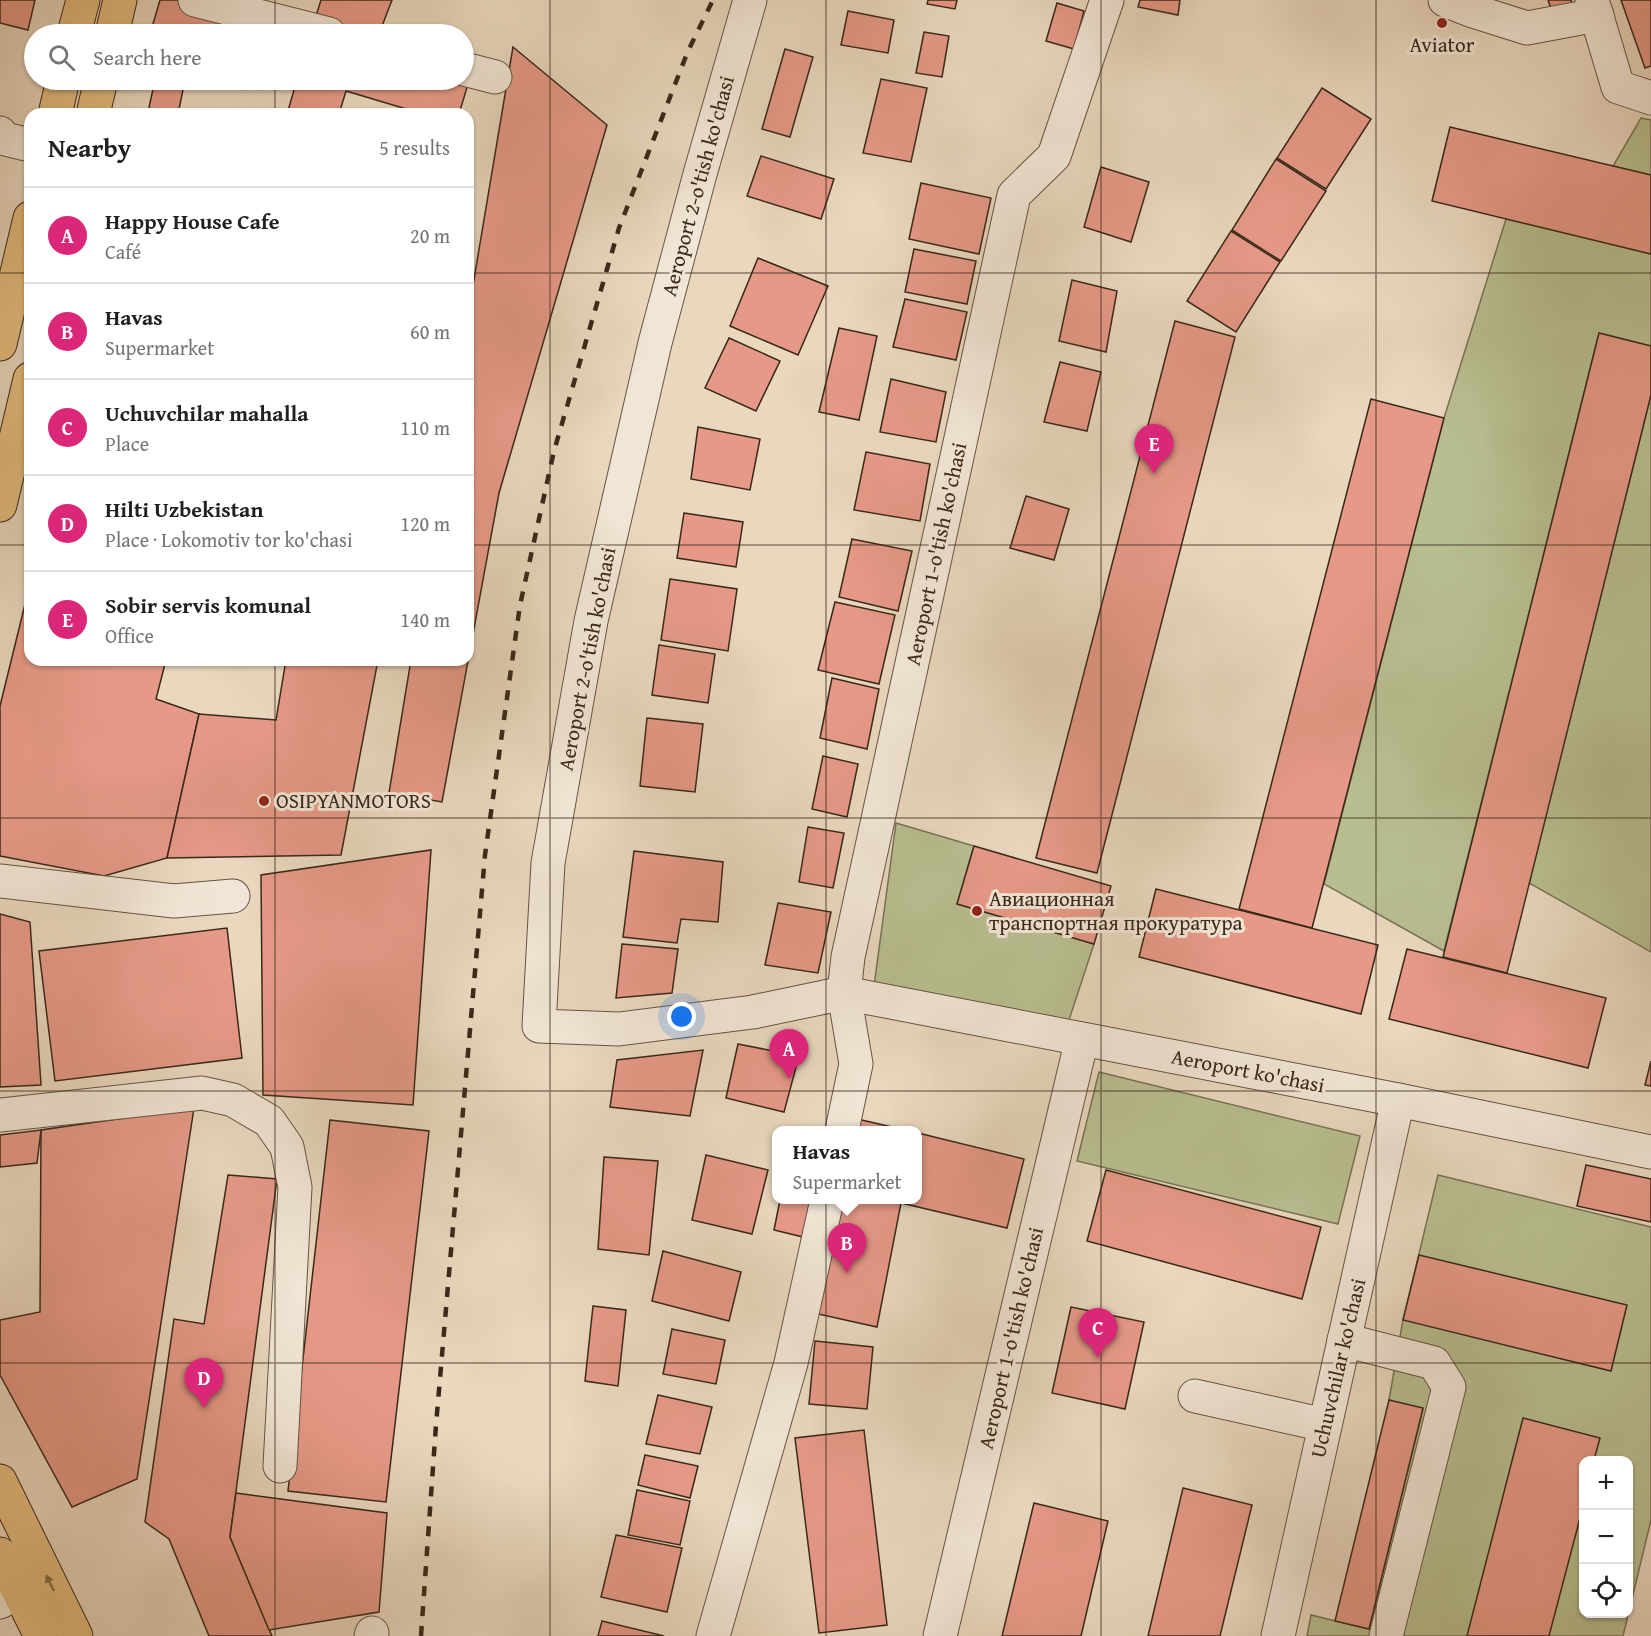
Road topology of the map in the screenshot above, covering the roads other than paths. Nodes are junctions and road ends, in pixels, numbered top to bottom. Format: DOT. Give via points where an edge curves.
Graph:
graph roads {
  1 [pos="83,0"];
  2 [pos="120,0"];
  3 [pos="195,0"];
  4 [pos="750,0"];
  5 [pos="1107,0"];
  6 [pos="1445,0"];
  7 [pos="1595,8"];
  8 [pos="77,24"];
  9 [pos="114,24"];
  10 [pos="290,24"];
  11 [pos="474,72"];
  12 [pos="495,77"];
  13 [pos="61,90"];
  14 [pos="99,90"];
  15 [pos="1651,98"];
  16 [pos="56,108"];
  17 [pos="94,108"];
  18 [pos="0,133"];
  19 [pos="24,144"];
  20 [pos="24,243"];
  21 [pos="0,344"];
  22 [pos="24,420"];
  23 [pos="0,505"];
  24 [pos="0,881"];
  25 [pos="233,896"];
  26 [pos="844,993"];
  27 [pos="1082,1039"];
  28 [pos="1398,1100"];
  29 [pos="0,1115"];
  30 [pos="843,1126"];
  31 [pos="1651,1152"];
  32 [pos="825,1204"];
  33 [pos="1344,1340"];
  34 [pos="1195,1396"];
  35 [pos="1325,1425"];
  36 [pos="280,1467"];
  37 [pos="0,1481"];
  38 [pos="0,1554"];
  39 [pos="10,1597"];
  40 [pos="41,1636"];
  41 [pos="76,1636"];
  42 [pos="713,1636"];
  43 [pos="940,1636"];
  44 [pos="1278,1636"];
  45 [pos="1386,1636"];
  1 -- 8 [label="main road"];
  2 -- 9 [label="main road"];
  3 -- 10 [label="street"];
  4 -- 26 [label="street, Aeroport 2-o'tish ko'chasi" via="655,343 591,621 548,862 539,1026 619,1029 753,1012"];
  5 -- 26 [label="street, Aeroport 1-o'tish ko'chasi" via="1054,156 1014,195 848,957"];
  6 -- 7 [label="street" via="1527,28"];
  7 -- 15 [label="street" via="1618,87"];
  11 -- 12 [label="street"];
  13 -- 16 [label="main road"];
  14 -- 17 [label="main road"];
  18 -- 19 [label="street" via="5,139"];
  20 -- 21 [label="main road"];
  22 -- 23 [label="main road"];
  24 -- 25 [label="street" via="174,902"];
  26 -- 27 [label="street, Aeroport ko'chasi"];
  26 -- 30 [label="street, Aeroport 1-o'tish ko'chasi" via="856,1064"];
  27 -- 28 [label="street, Aeroport ko'chasi"];
  27 -- 43 [label="street, Aeroport 1-o'tish ko'chasi"];
  28 -- 31 [label="street, Aeroport ko'chasi"];
  28 -- 33 [label="street, Uchuvchilar ko'chasi"];
  29 -- 36 [label="street" via="202,1093 233,1100 268,1121 287,1147 295,1187"];
  32 -- 42 [label="street" via="791,1362"];
  33 -- 35 [label="street, Uchuvchilar ko'chasi"];
  33 -- 45 [label="street" via="1434,1363 1449,1387"];
  34 -- 35 [label="street"];
  35 -- 44 [label="street, Uchuvchilar ko'chasi"];
  41 -- 37 [label="main road, one-way"];
  38 -- 39 [label="main road"];
  39 -- 40 [label="main road"];
}
